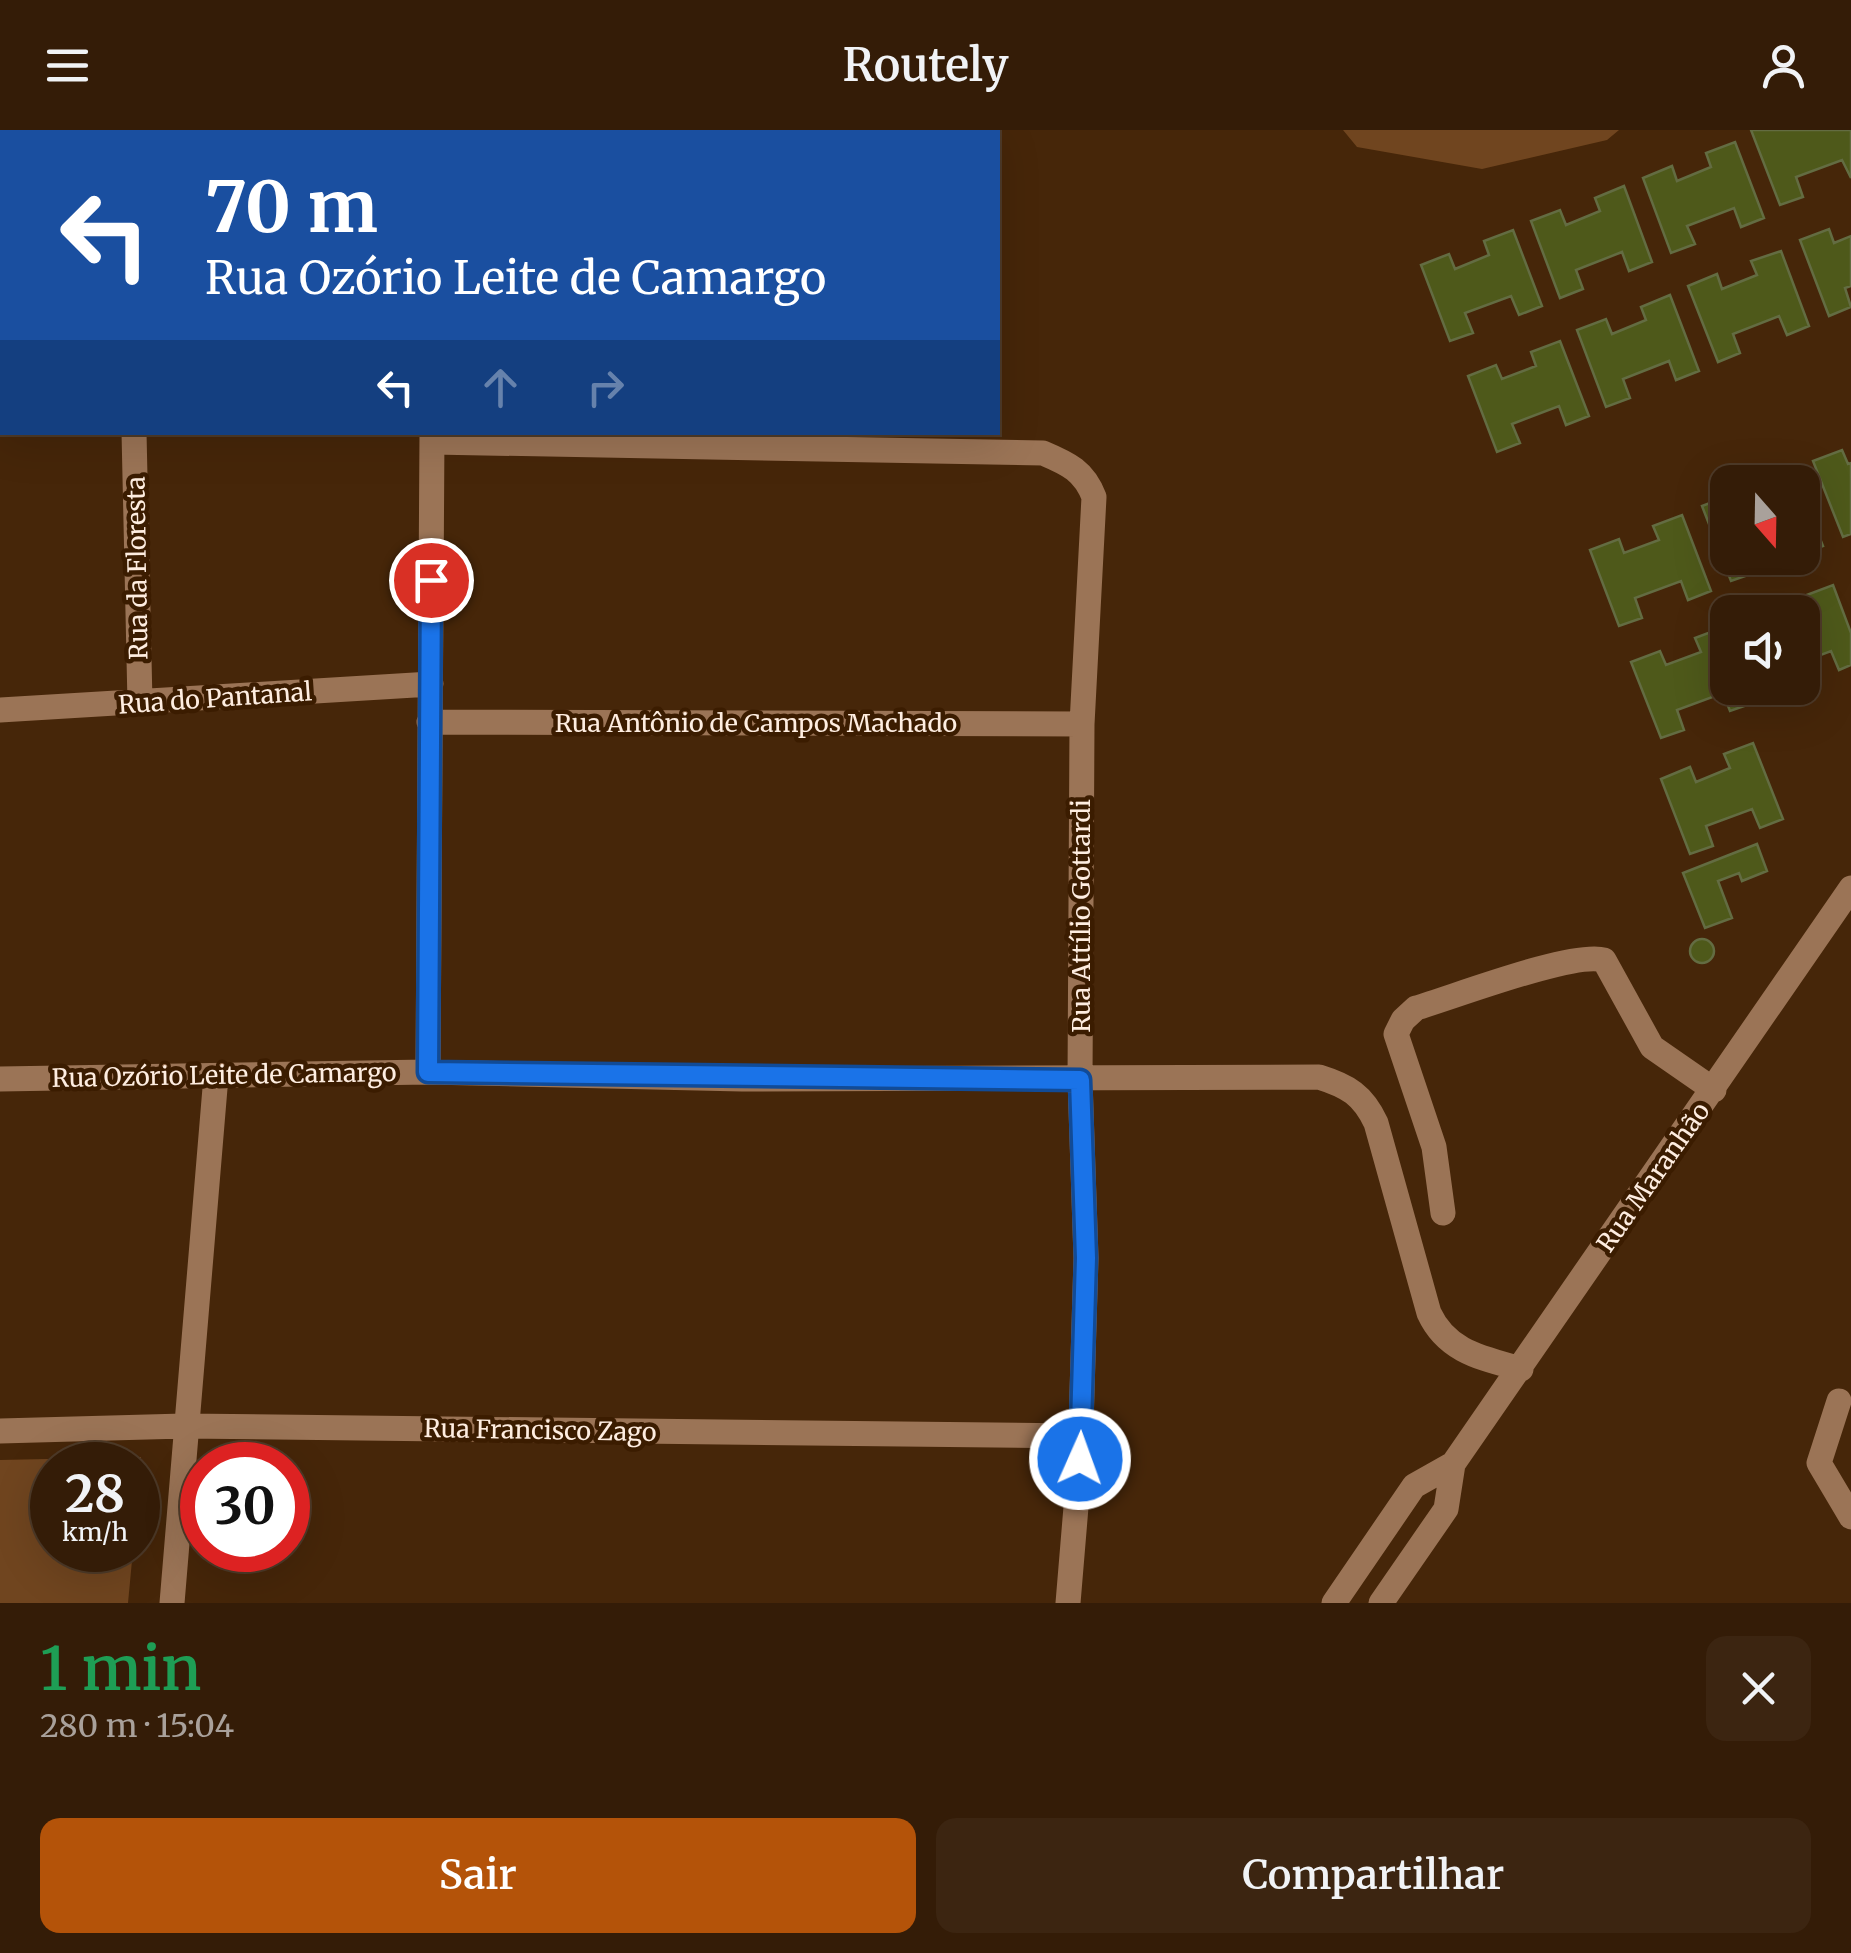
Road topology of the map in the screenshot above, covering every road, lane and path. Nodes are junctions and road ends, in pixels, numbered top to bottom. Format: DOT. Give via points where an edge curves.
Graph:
graph roads {
  1 [pos="134,435"];
  2 [pos="432,437"];
  3 [pos="431,684"];
  4 [pos="140,702"];
  5 [pos="0,710"];
  6 [pos="429,722"];
  7 [pos="1082,724"];
  8 [pos="1851,888"];
  9 [pos="428,1072"];
  10 [pos="216,1076"];
  11 [pos="0,1079"];
  12 [pos="1080,1080"];
  13 [pos="1714,1090"];
  14 [pos="1443,1213"];
  15 [pos="1521,1369"];
  16 [pos="1840,1401"];
  17 [pos="184,1426"];
  18 [pos="0,1431"];
  19 [pos="1080,1436"];
  20 [pos="1453,1464"];
  21 [pos="1851,1517"];
  22 [pos="172,1603"];
  23 [pos="1068,1603"];
  24 [pos="1334,1603"];
  25 [pos="1381,1603"];
  1 -- 4 [label="street, Rua da Floresta"];
  2 -- 3 [label="street"];
  2 -- 7 [label="street, Rua Attílio Gottardi" via="1043,453 1082,472 1094,497"];
  3 -- 4 [label="street, Rua do Pantanal"];
  3 -- 6 [label="street"];
  4 -- 5 [label="street, Rua do Pantanal"];
  6 -- 7 [label="street, Rua Antônio de Campos Machado"];
  6 -- 9 [label="street"];
  7 -- 12 [label="street, Rua Attílio Gottardi"];
  8 -- 13 [label="street, Rua Maranhão"];
  9 -- 10 [label="street, Rua Ozório Leite de Camargo"];
  9 -- 12 [label="street, Rua Ozório Leite de Camargo"];
  10 -- 11 [label="street, Rua Ozório Leite de Camargo"];
  10 -- 17 [label="street"];
  12 -- 15 [label="street, Rua Ozório Leite de Camargo" via="1318,1077 1348,1086 1376,1123 1438,1333 1471,1354"];
  12 -- 19 [label="street, Rua Attílio Gottardi" via="1086,1258"];
  13 -- 14 [label="street" via="1652,1047 1604,960 1590,956 1416,1008 1396,1034 1434,1147"];
  13 -- 15 [label="street, Rua Maranhão"];
  15 -- 20 [label="street, Rua Maranhão"];
  16 -- 21 [label="street" via="1820,1463"];
  17 -- 18 [label="street, Rua Francisco Zago"];
  17 -- 19 [label="street, Rua Francisco Zago"];
  17 -- 22 [label="street"];
  19 -- 23 [label="street, Rua Attílio Gottardi"];
  20 -- 24 [label="street, Rua Maranhão" via="1414,1486"];
  20 -- 25 [label="street, Rua Maranhão" via="1446,1509"];
}
